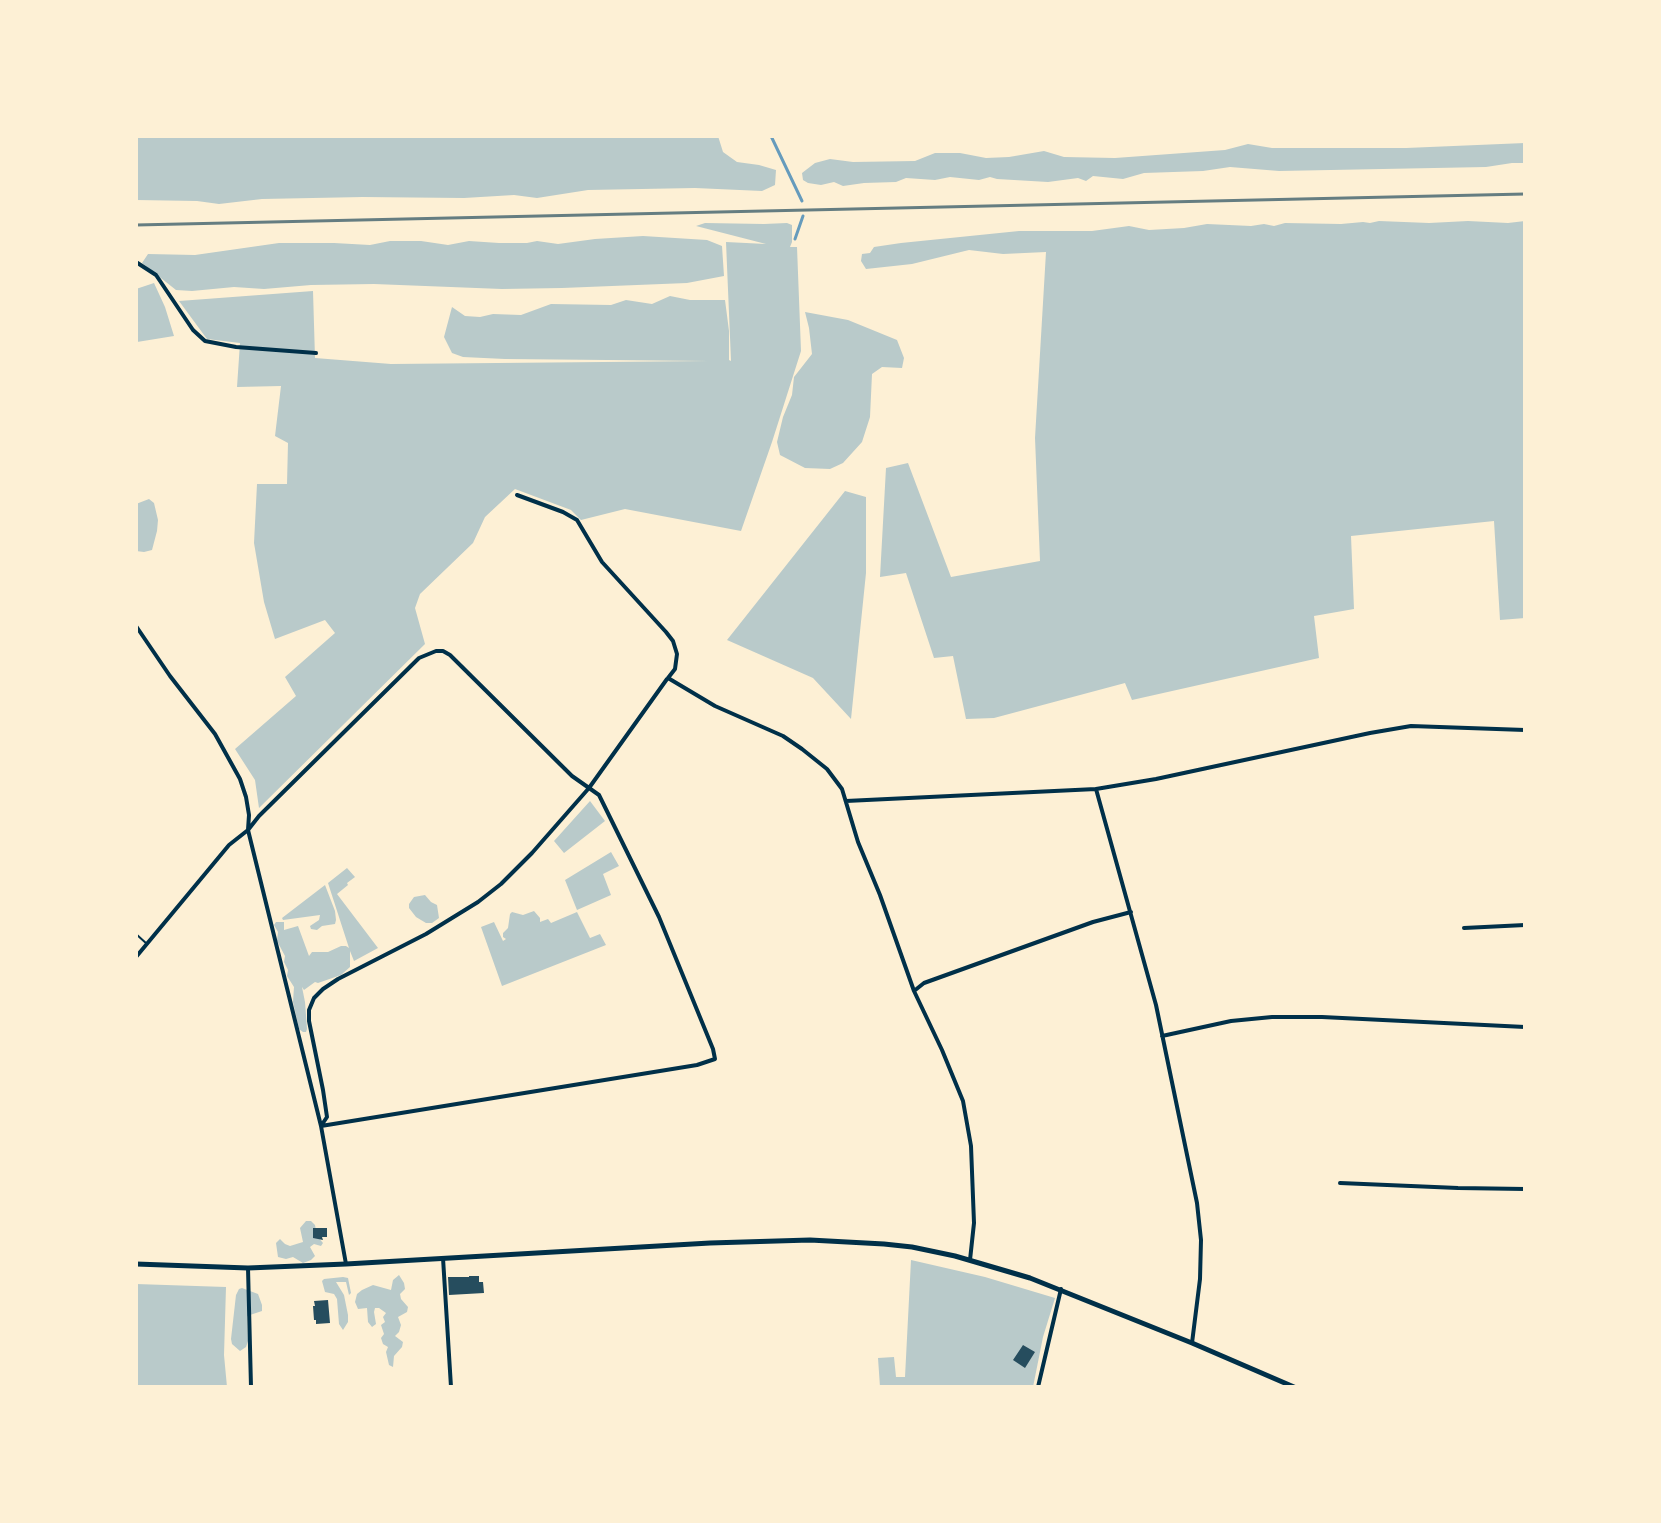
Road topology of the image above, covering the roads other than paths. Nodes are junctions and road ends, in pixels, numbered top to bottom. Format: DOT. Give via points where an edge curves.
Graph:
graph roads {
  1 [pos="136,262"];
  2 [pos="316,353"];
  3 [pos="517,495"];
  4 [pos="136,626"];
  5 [pos="668,678"];
  6 [pos="1525,730"];
  7 [pos="589,788"];
  8 [pos="1096,789"];
  9 [pos="846,801"];
  10 [pos="248,830"];
  11 [pos="1131,912"];
  12 [pos="1525,925"];
  13 [pos="1464,928"];
  14 [pos="136,934"];
  15 [pos="147,944"];
  16 [pos="136,957"];
  17 [pos="914,991"];
  18 [pos="1525,1027"];
  19 [pos="1162,1036"];
  20 [pos="321,1126"];
  21 [pos="1340,1183"];
  22 [pos="1525,1189"];
  23 [pos="443,1258"];
  24 [pos="970,1260"];
  25 [pos="136,1264"];
  26 [pos="346,1264"];
  27 [pos="248,1268"];
  28 [pos="1061,1289"];
  29 [pos="1192,1343"];
  30 [pos="251,1387"];
  31 [pos="451,1387"];
  32 [pos="1038,1387"];
  33 [pos="1294,1387"];
  1 -- 2 [label="street" via="156,275 205,341"];
  3 -- 5 [label="street" via="577,520 602,562 673,641 675,669"];
  4 -- 10 [label="street" via="232,764 246,797"];
  5 -- 7 [label="street"];
  5 -- 9 [label="street" via="802,749 827,769"];
  6 -- 8 [label="street" via="1411,726"];
  7 -- 10 [label="street" via="450,655 436,651 419,658"];
  7 -- 20 [label="street" via="532,853 478,902 338,979 314,998 309,1021 327,1117"];
  7 -- 20 [label="street" via="599,795 659,917 715,1059"];
  8 -- 9 [label="street"];
  8 -- 11 [label="street"];
  9 -- 17 [label="street"];
  10 -- 15 [label="street" via="229,845"];
  10 -- 20 [label="street"];
  11 -- 17 [label="street" via="924,983"];
  11 -- 19 [label="street"];
  12 -- 13 [label="street"];
  14 -- 15 [label="lane"];
  15 -- 16 [label="street"];
  17 -- 24 [label="street" via="963,1101 971,1146"];
  18 -- 19 [label="street" via="1272,1017"];
  19 -- 29 [label="street" via="1201,1240"];
  20 -- 26 [label="street"];
  21 -- 22 [label="street"];
  23 -- 24 [label="street" via="810,1240 912,1247"];
  23 -- 26 [label="street"];
  23 -- 31 [label="street"];
  24 -- 28 [label="street"];
  25 -- 27 [label="street"];
  26 -- 27 [label="street"];
  27 -- 30 [label="street"];
  28 -- 29 [label="street"];
  28 -- 32 [label="street"];
  29 -- 33 [label="street"];
}
